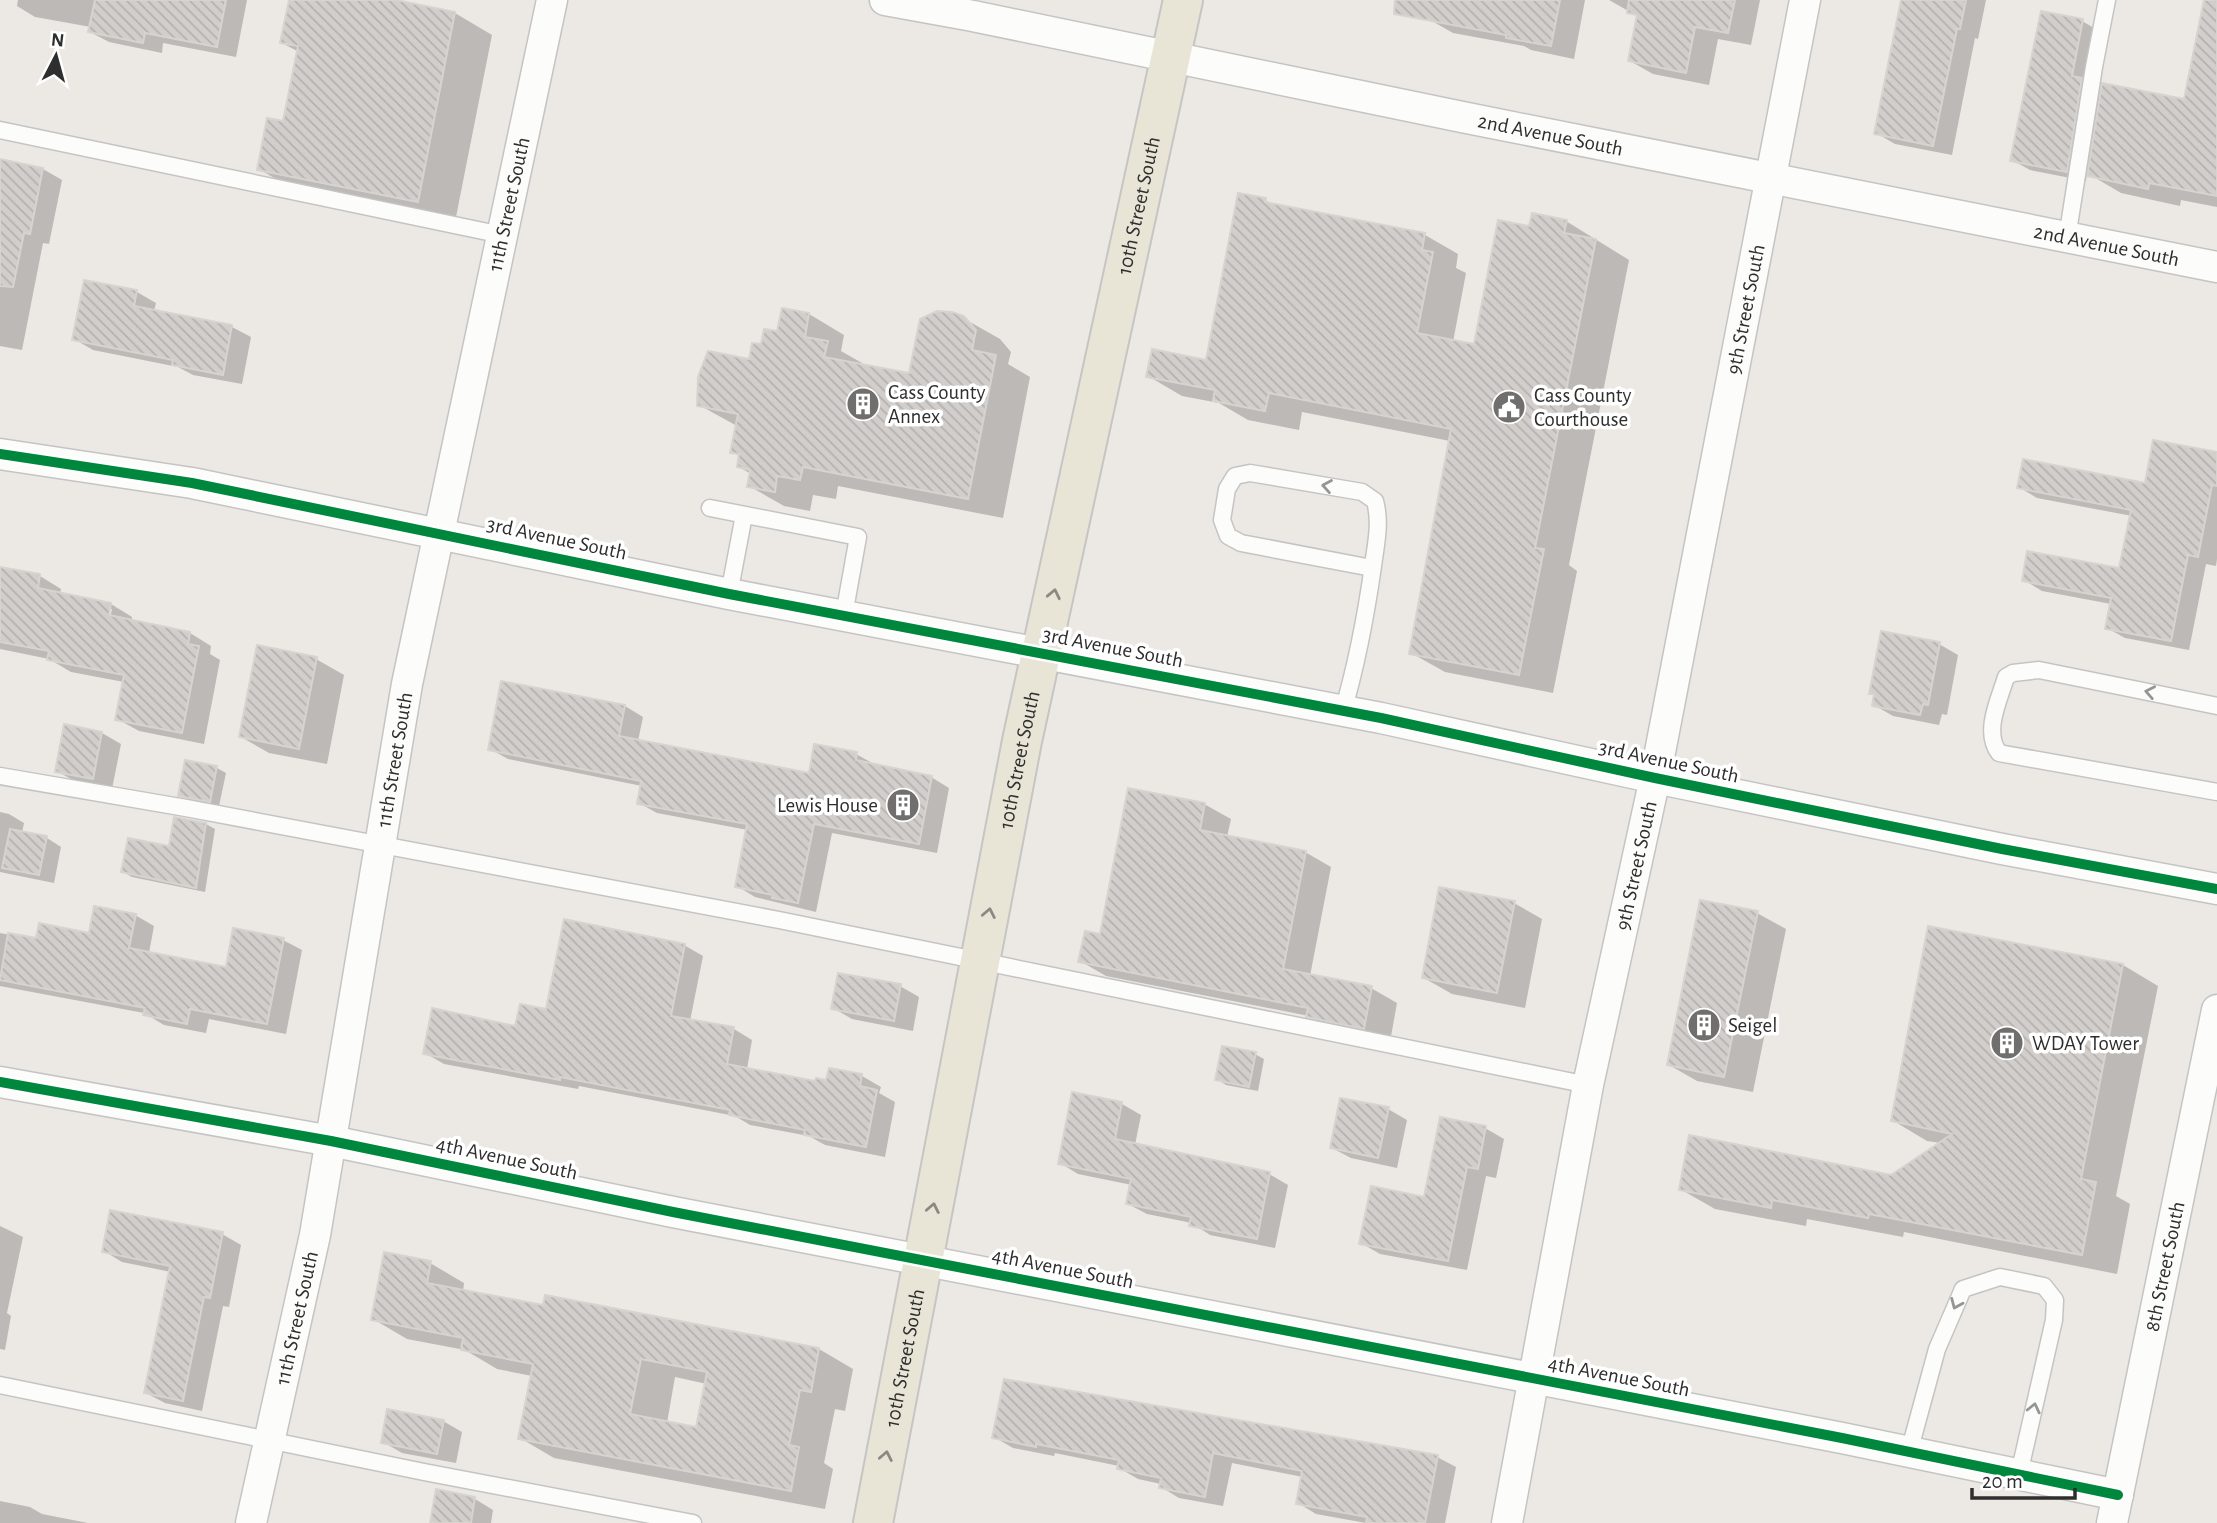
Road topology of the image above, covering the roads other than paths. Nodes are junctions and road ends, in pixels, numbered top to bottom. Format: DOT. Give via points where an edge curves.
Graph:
graph roads {
  1 [pos="552,0"];
  2 [pos="885,0"];
  3 [pos="1183,0"];
  4 [pos="1805,0"];
  5 [pos="2108,0"];
  6 [pos="1172,57"];
  7 [pos="0,130"];
  8 [pos="1770,179"];
  9 [pos="502,235"];
  10 [pos="2067,238"];
  11 [pos="2217,267"];
  12 [pos="0,454"];
  13 [pos="710,508"];
  14 [pos="744,515"];
  15 [pos="439,534"];
  16 [pos="1372,568"];
  17 [pos="729,594"];
  18 [pos="844,615"];
  19 [pos="1042,653"];
  20 [pos="2217,706"];
  21 [pos="1343,711"];
  22 [pos="0,776"];
  23 [pos="1655,778"];
  24 [pos="2217,792"];
  25 [pos="381,845"];
  26 [pos="2217,888"];
  27 [pos="980,961"];
  28 [pos="2217,1010"];
  29 [pos="0,1082"];
  30 [pos="1588,1086"];
  31 [pos="331,1140"];
  32 [pos="923,1261"];
  33 [pos="1534,1379"];
  34 [pos="0,1385"];
  35 [pos="269,1440"];
  36 [pos="1909,1452"];
  37 [pos="2019,1474"];
  38 [pos="2115,1509"];
  39 [pos="251,1523"];
  40 [pos="693,1523"];
  41 [pos="873,1523"];
  42 [pos="1507,1523"];
  1 -- 9 [label="street, 11th Street South"];
  2 -- 6 [label="street, 2nd Avenue South"];
  3 -- 6 [label="main road, 10th Street South"];
  4 -- 8 [label="street, 9th Street South"];
  5 -- 10 [label="lane"];
  6 -- 8 [label="street, 2nd Avenue South"];
  19 -- 6 [label="main road, 10th Street South, one-way"];
  7 -- 9 [label="lane"];
  8 -- 10 [label="street, 2nd Avenue South"];
  8 -- 23 [label="street, 9th Street South"];
  9 -- 15 [label="street, 11th Street South"];
  10 -- 11 [label="street, 2nd Avenue South"];
  12 -- 15 [label="street, 3rd Avenue South" via="192,483"];
  13 -- 14 [label="lane"];
  14 -- 17 [label="lane"];
  14 -- 18 [label="lane" via="858,537"];
  15 -- 17 [label="street, 3rd Avenue South"];
  15 -- 25 [label="street, 11th Street South" via="407,684"];
  16 -- 16 [label="lane, one-way" via="1379,516 1375,501 1362,492 1250,473 1235,476 1227,489 1222,520 1227,536 1241,543"];
  16 -- 21 [label="lane" via="1356,665"];
  17 -- 18 [label="street, 3rd Avenue South"];
  18 -- 19 [label="street, 3rd Avenue South"];
  19 -- 21 [label="street, 3rd Avenue South"];
  27 -- 19 [label="main road, 10th Street South, one-way"];
  20 -- 24 [label="lane, one-way" via="2039,670 2006,677 1992,727 1993,745 1999,753"];
  21 -- 23 [label="street, 3rd Avenue South"];
  22 -- 25 [label="lane"];
  23 -- 26 [label="street, 3rd Avenue South"];
  23 -- 30 [label="street, 9th Street South"];
  25 -- 27 [label="lane"];
  25 -- 31 [label="street, 11th Street South"];
  27 -- 30 [label="lane"];
  32 -- 27 [label="main road, 10th Street South, one-way"];
  28 -- 38 [label="street, 8th Street South"];
  29 -- 31 [label="street, 4th Avenue South"];
  30 -- 33 [label="street, 9th Street South"];
  31 -- 32 [label="street, 4th Avenue South"];
  31 -- 35 [label="street, 11th Street South" via="316,1235"];
  32 -- 33 [label="street, 4th Avenue South"];
  41 -- 32 [label="main road, 10th Street South, one-way"];
  33 -- 36 [label="street, 4th Avenue South"];
  33 -- 42 [label="street, 9th Street South"];
  34 -- 35 [label="lane"];
  35 -- 39 [label="street, 11th Street South"];
  35 -- 40 [label="lane"];
  36 -- 37 [label="street, 4th Avenue South"];
  37 -- 36 [label="lane, one-way" via="2055,1300 2044,1286 2000,1277 1963,1289 1937,1349"];
  37 -- 38 [label="street, 4th Avenue South"];
}
